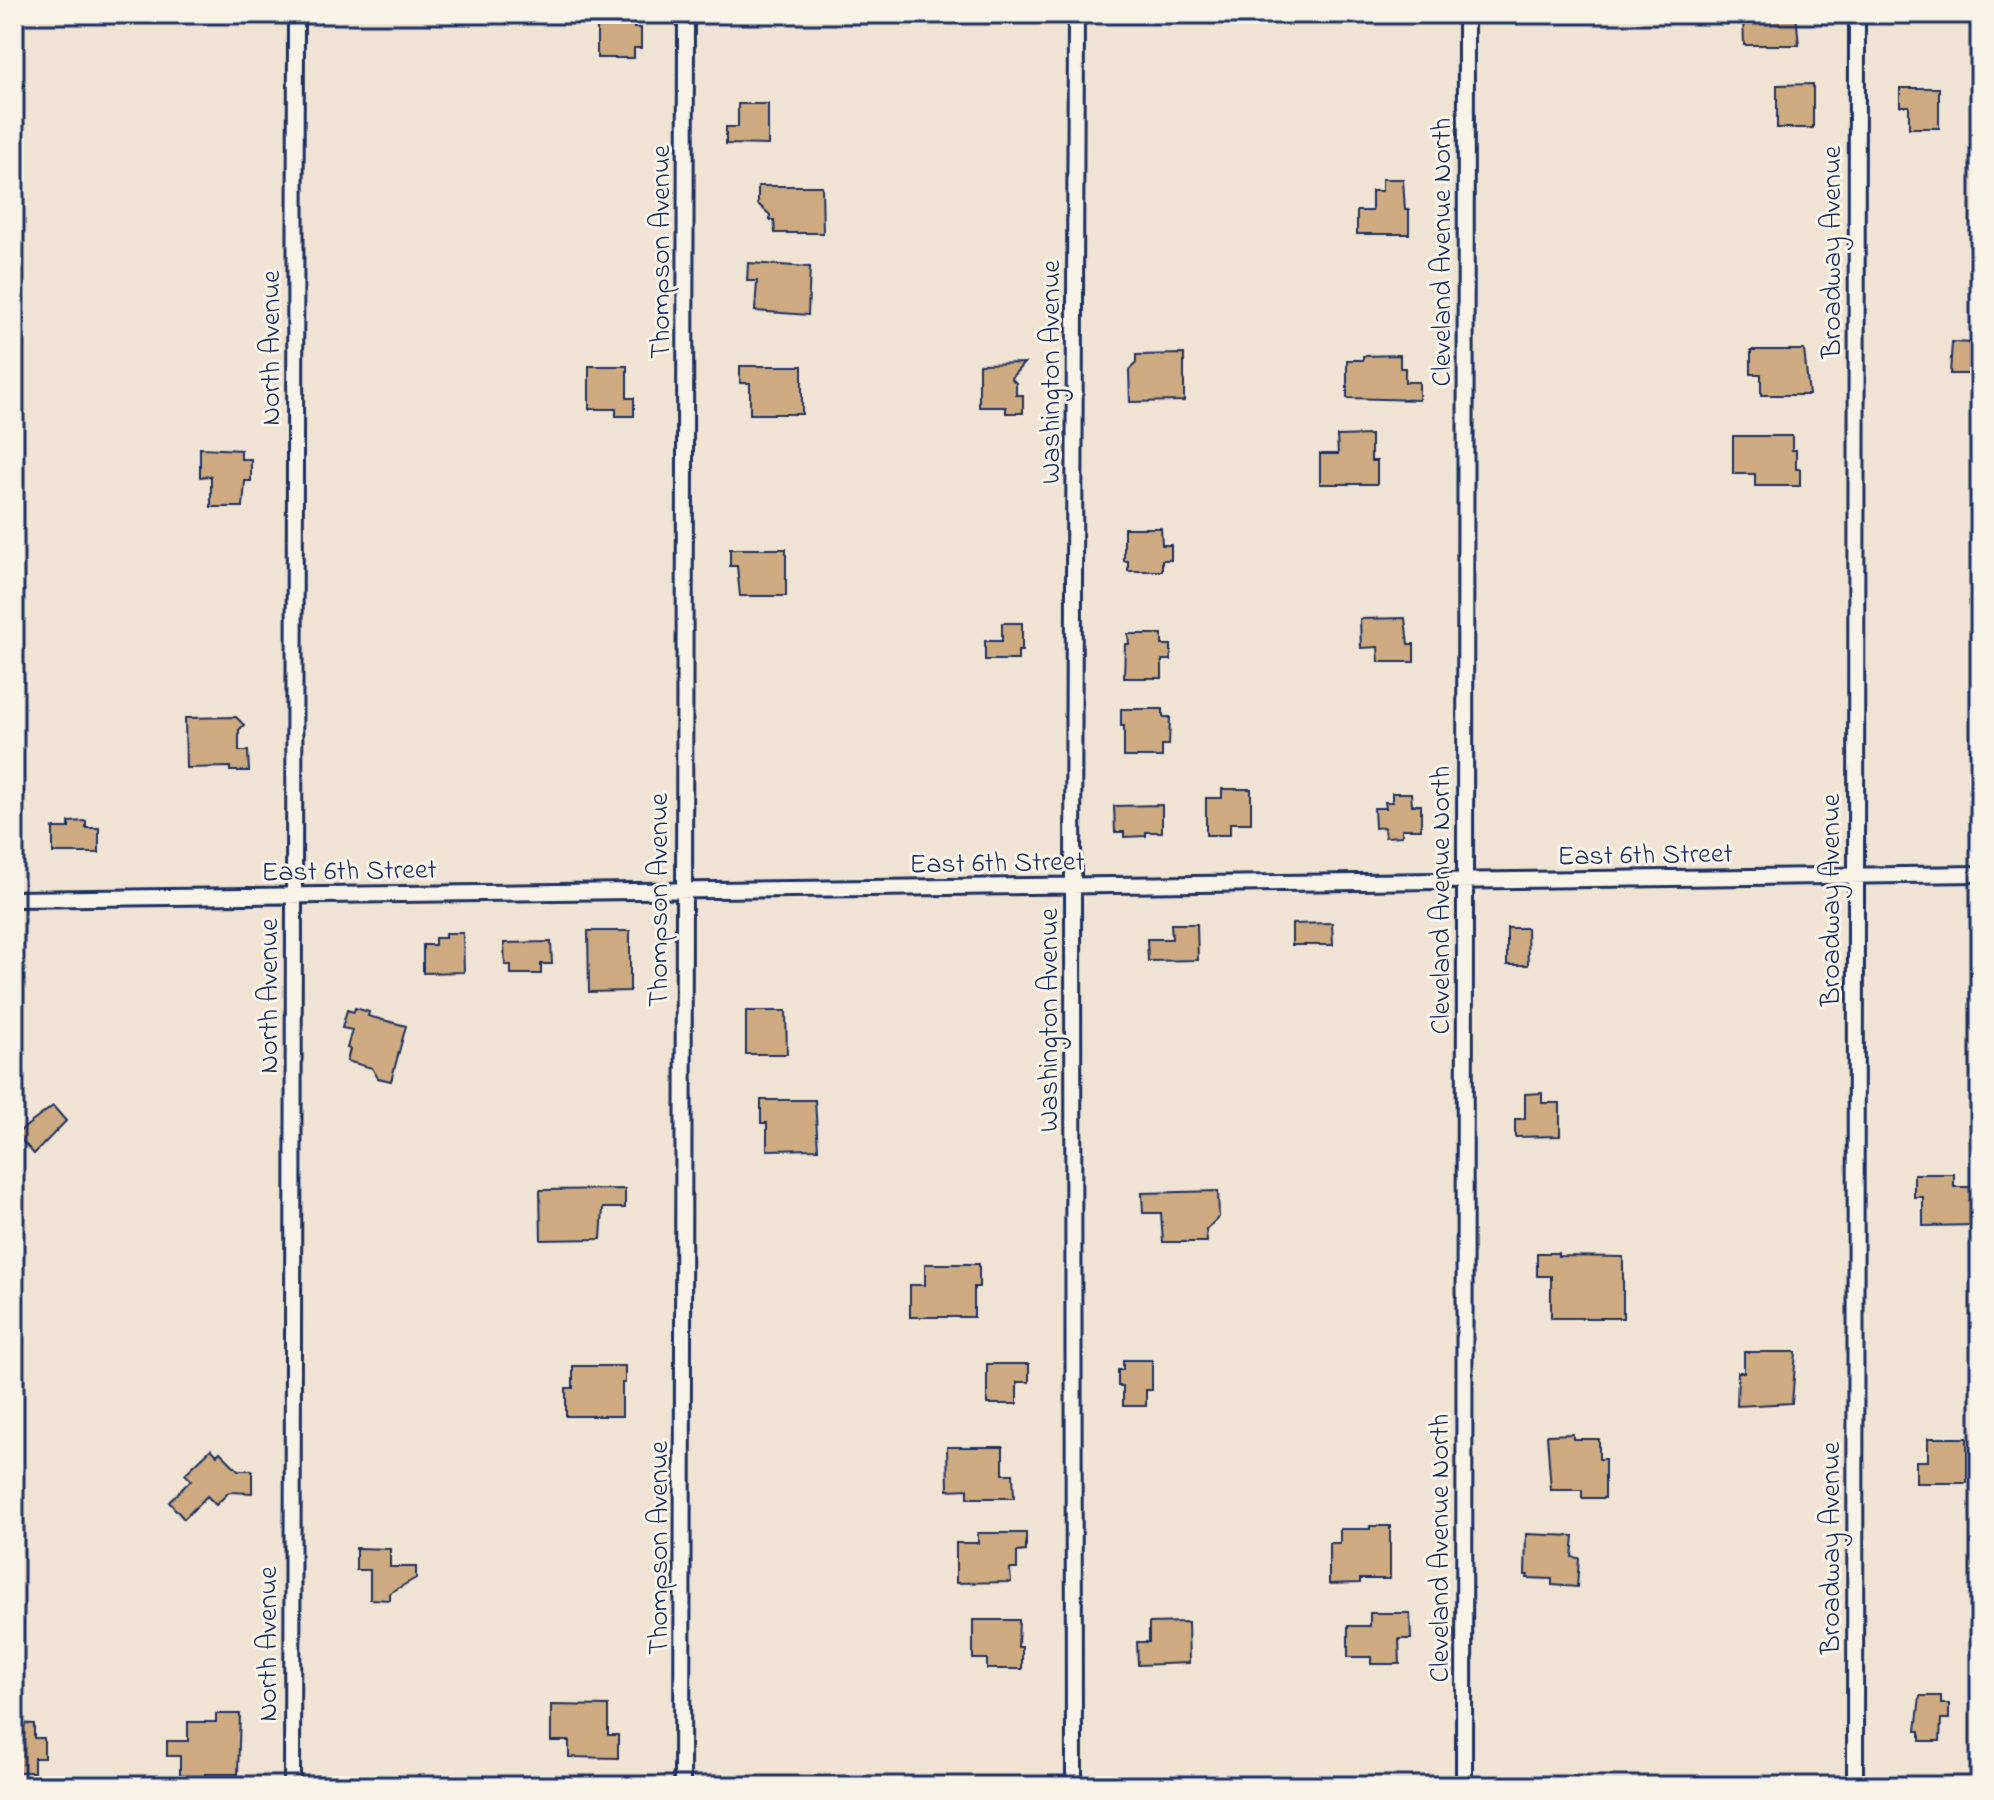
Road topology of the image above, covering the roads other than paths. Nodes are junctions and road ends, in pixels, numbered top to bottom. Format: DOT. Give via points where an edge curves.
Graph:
graph roads {
  1 [pos="296,14"];
  2 [pos="686,14"];
  3 [pos="1076,14"];
  4 [pos="1466,14"];
  5 [pos="1857,14"];
  6 [pos="1980,874"];
  7 [pos="1855,876"];
  8 [pos="1465,882"];
  9 [pos="1073,887"];
  10 [pos="683,891"];
  11 [pos="293,896"];
  12 [pos="14,899"];
  13 [pos="292,1786"];
  14 [pos="682,1786"];
  15 [pos="1074,1786"];
  16 [pos="1464,1786"];
  17 [pos="1855,1786"];
  1 -- 11 [label="street, North Avenue"];
  2 -- 10 [label="street, Thompson Avenue"];
  3 -- 9 [label="street, Washington Avenue"];
  4 -- 8 [label="street, Cleveland Avenue North"];
  5 -- 7 [label="street, Broadway Avenue"];
  6 -- 7 [label="street, East 6th Street"];
  7 -- 8 [label="street, East 6th Street"];
  7 -- 17 [label="street, Broadway Avenue"];
  8 -- 9 [label="street, East 6th Street"];
  8 -- 16 [label="street, Cleveland Avenue North"];
  9 -- 10 [label="street, East 6th Street"];
  9 -- 15 [label="street, Washington Avenue"];
  10 -- 11 [label="street, East 6th Street"];
  10 -- 14 [label="street, Thompson Avenue"];
  11 -- 12 [label="street, East 6th Street"];
  11 -- 13 [label="street, North Avenue"];
}
